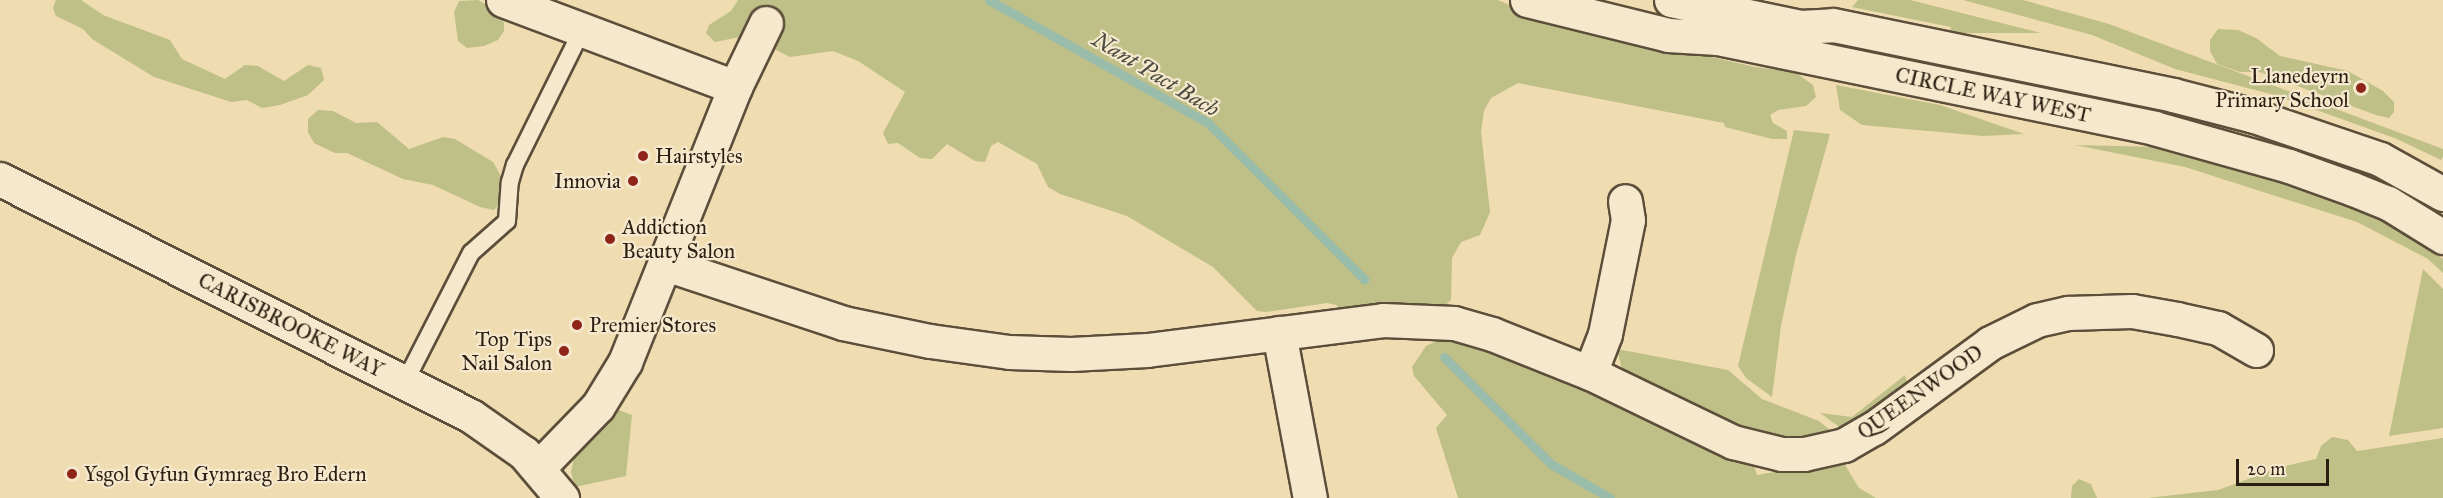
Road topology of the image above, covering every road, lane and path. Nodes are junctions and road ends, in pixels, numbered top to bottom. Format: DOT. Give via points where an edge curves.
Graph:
graph roads {
  1 [pos="503,0"];
  2 [pos="1527,0"];
  3 [pos="1671,0"];
  4 [pos="1778,0"];
  5 [pos="1722,16"];
  6 [pos="766,22"];
  7 [pos="1833,25"];
  8 [pos="582,30"];
  9 [pos="735,87"];
  10 [pos="0,178"];
  11 [pos="2443,194"];
  12 [pos="1624,201"];
  13 [pos="2443,237"];
  14 [pos="666,264"];
  15 [pos="1279,333"];
  16 [pos="2256,350"];
  17 [pos="1590,373"];
  18 [pos="405,382"];
  19 [pos="538,468"];
  20 [pos="562,498"];
  21 [pos="1310,498"];
  1 -- 8 [label="street"];
  2 -- 5 [label="street, CIRCLE WAY WEST" via="1668,35"];
  3 -- 5 [label="street, CIRCLE WAY WEST"];
  4 -- 7 [label="street"];
  5 -- 7 [label="street, CIRCLE WAY WEST" via="1800,27"];
  5 -- 13 [label="street, CIRCLE WAY WEST" via="2213,143 2388,203"];
  6 -- 9 [label="street"];
  7 -- 11 [label="street, CIRCLE WAY WEST" via="2173,95 2254,116 2380,159"];
  8 -- 9 [label="street"];
  8 -- 18 [label="lane" via="515,165 507,221 471,252"];
  9 -- 14 [label="street"];
  10 -- 18 [label="street, CARISBROOKE WAY"];
  12 -- 17 [label="street" via="1628,220 1605,334"];
  14 -- 15 [label="street, QUEENWOOD" via="843,323 1009,352 1104,354"];
  14 -- 19 [label="street" via="613,385 584,423"];
  15 -- 17 [label="street, QUEENWOOD" via="1383,320 1454,323"];
  15 -- 21 [label="street"];
  16 -- 17 [label="street, QUEENWOOD" via="2218,328 2177,319 2132,311 2068,313 2011,331 1858,438 1804,454 1759,450 1733,442"];
  18 -- 19 [label="street, CARISBROOKE WAY" via="490,427"];
  19 -- 20 [label="street, CARISBROOKE WAY"];
}
